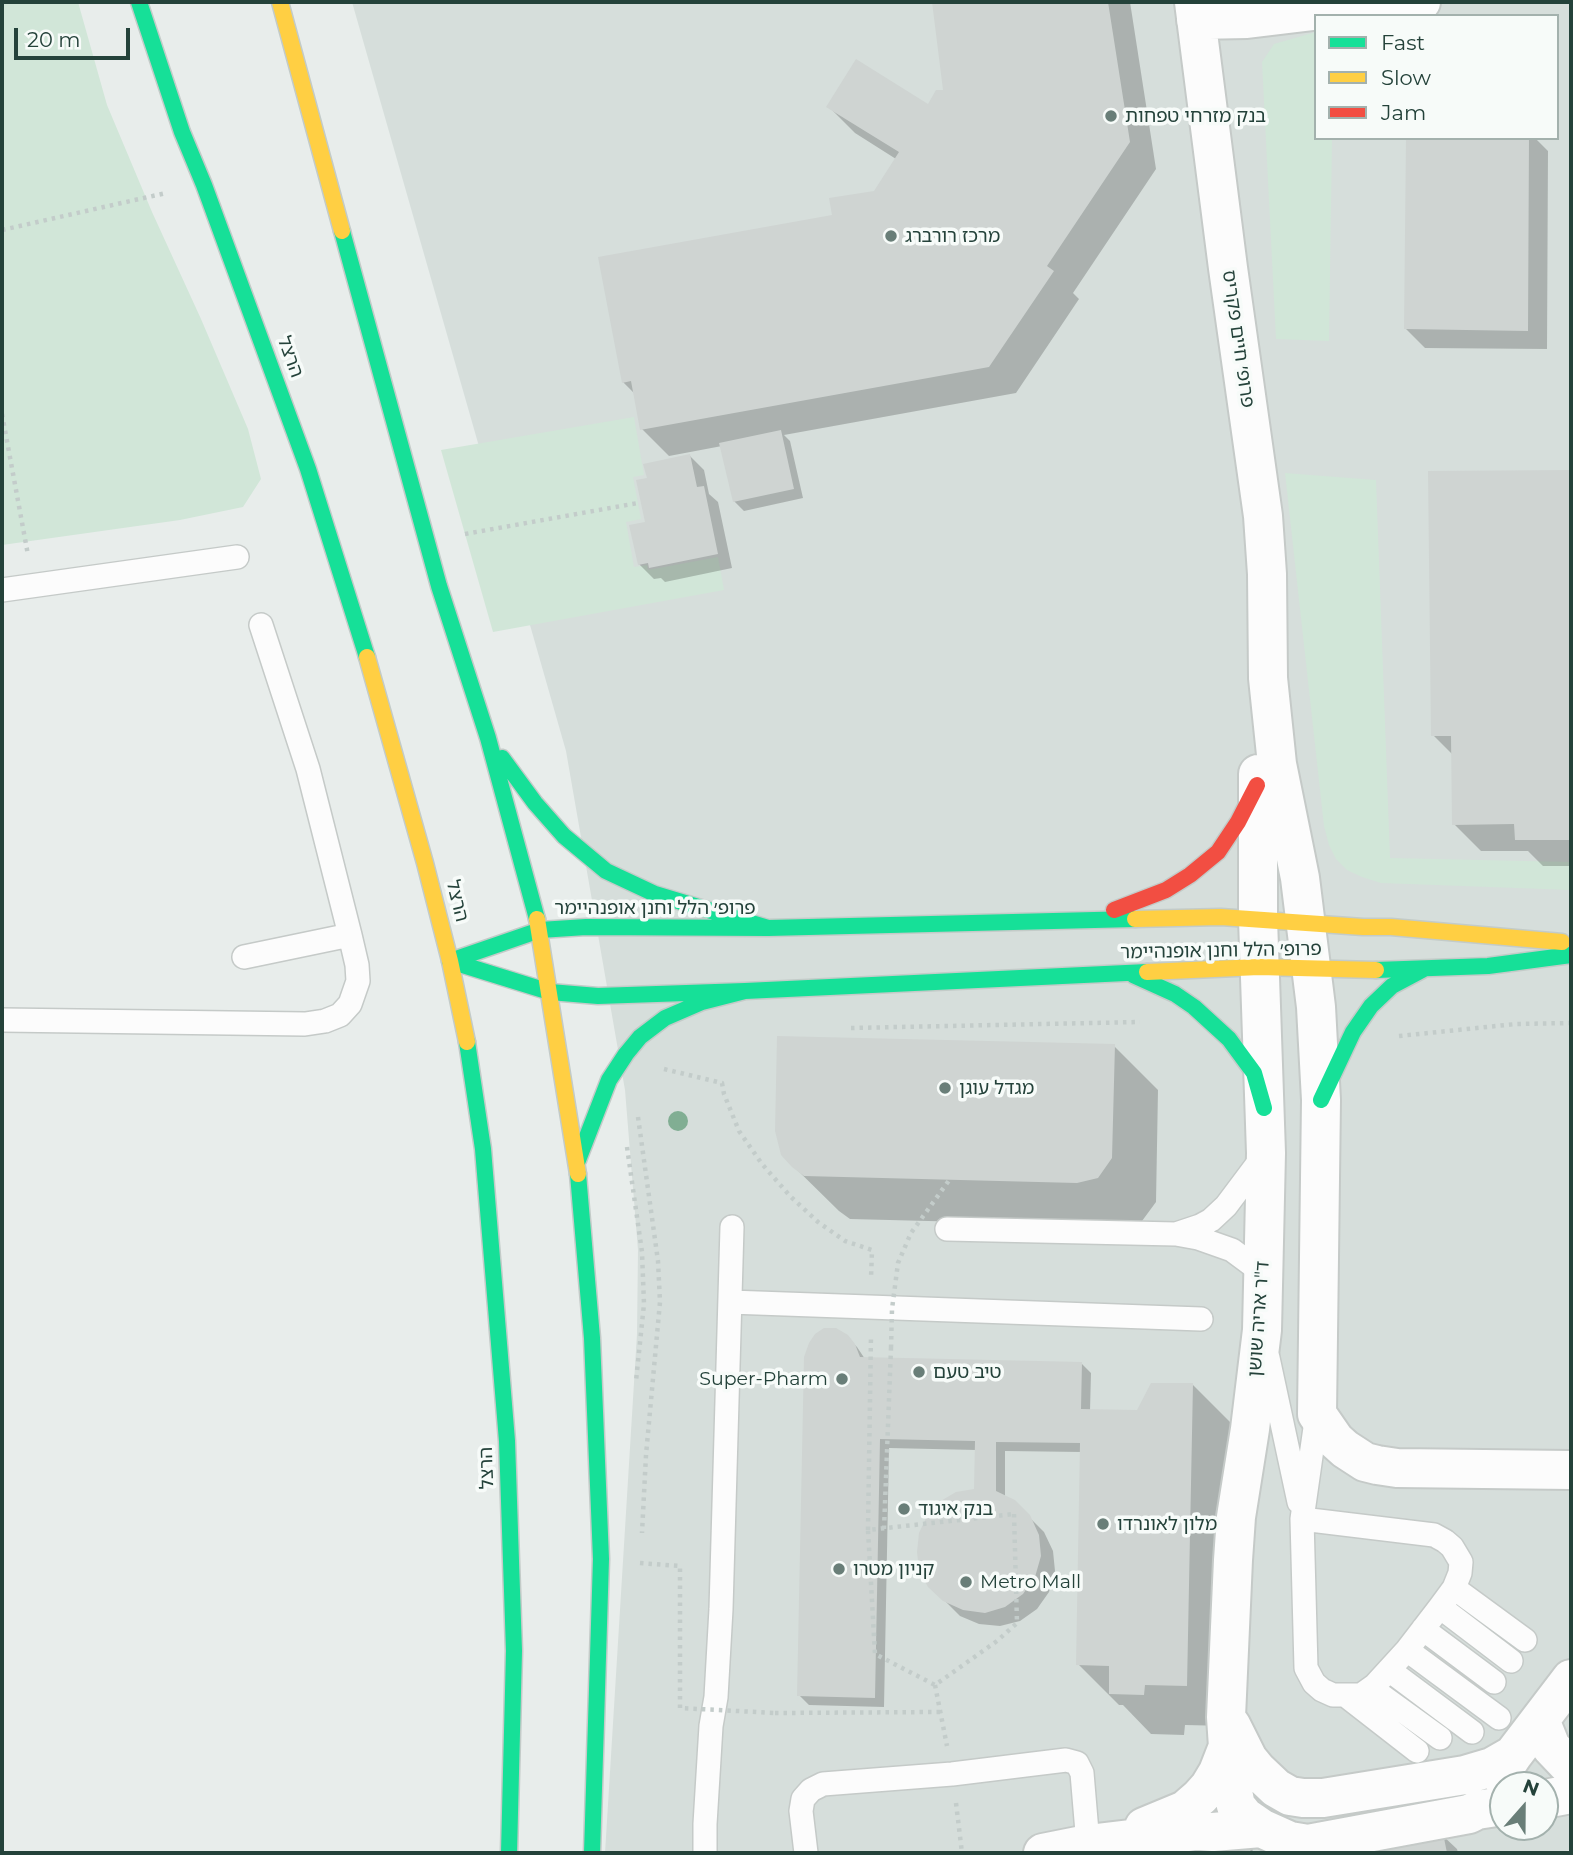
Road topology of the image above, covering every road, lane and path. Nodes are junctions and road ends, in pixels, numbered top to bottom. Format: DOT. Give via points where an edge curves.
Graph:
graph roads {
  1 [pos="139,2"];
  2 [pos="280,2"];
  3 [pos="1421,2"];
  4 [pos="1195,11"];
  5 [pos="204,185"];
  6 [pos="2,230"];
  7 [pos="2,414"];
  8 [pos="638,503"];
  9 [pos="454,536"];
  10 [pos="237,557"];
  11 [pos="34,586"];
  12 [pos="2,590"];
  13 [pos="261,625"];
  14 [pos="1268,678"];
  15 [pos="488,738"];
  16 [pos="1257,785"];
  17 [pos="1258,919"];
  18 [pos="1088,920"];
  19 [pos="1305,922"];
  20 [pos="768,928"];
  21 [pos="540,930"];
  22 [pos="350,935"];
  23 [pos="1571,943"];
  24 [pos="1571,955"];
  25 [pos="244,957"];
  26 [pos="450,961"];
  27 [pos="1259,967"];
  28 [pos="1424,969"];
  29 [pos="1312,970"];
  30 [pos="1128,972"];
  31 [pos="745,991"];
  32 [pos="550,992"];
  33 [pos="2,1020"];
  34 [pos="1360,1021"];
  35 [pos="1147,1022"];
  36 [pos="1571,1023"];
  37 [pos="846,1028"];
  38 [pos="660,1068"];
  39 [pos="1321,1100"];
  40 [pos="636,1105"];
  41 [pos="1264,1108"];
  42 [pos="1266,1153"];
  43 [pos="577,1162"];
  44 [pos="950,1179"];
  45 [pos="732,1227"];
  46 [pos="947,1229"];
  47 [pos="1176,1234"];
  48 [pos="1263,1273"];
  49 [pos="730,1302"];
  50 [pos="871,1307"];
  51 [pos="1200,1319"];
  52 [pos="1262,1330"];
  53 [pos="1317,1414"];
  54 [pos="1571,1470"];
  55 [pos="1302,1519"];
  56 [pos="884,1529"];
  57 [pos="868,1530"];
  58 [pos="642,1536"];
  59 [pos="640,1575"];
  60 [pos="1454,1588"];
  61 [pos="1440,1607"];
  62 [pos="1423,1629"];
  63 [pos="1525,1640"];
  64 [pos="1407,1650"];
  65 [pos="1511,1661"];
  66 [pos="1389,1670"];
  67 [pos="1571,1679"];
  68 [pos="1494,1682"];
  69 [pos="1371,1688"];
  70 [pos="1345,1695"];
  71 [pos="940,1712"];
  72 [pos="1542,1717"];
  73 [pos="1499,1718"];
  74 [pos="1472,1732"];
  75 [pos="1227,1733"];
  76 [pos="1440,1738"];
  77 [pos="1417,1751"];
  78 [pos="1513,1755"];
  79 [pos="1571,1768"];
  80 [pos="1506,1771"];
  81 [pos="1489,1808"];
  82 [pos="1261,1828"];
  83 [pos="1095,1843"];
  84 [pos="509,1853"];
  85 [pos="592,1853"];
  86 [pos="705,1853"];
  87 [pos="806,1853"];
  88 [pos="1043,1853"];
  1 -- 5 [label="main road, הרצל"];
  2 -- 15 [label="main road" via="439,586"];
  3 -- 4 [label="street" via="1247,19"];
  4 -- 14 [label="street, פרופ׳ חיים פקריס" via="1263,516"];
  5 -- 6 [label="path"];
  5 -- 26 [label="main road, הרצל" via="308,469 357,620"];
  7 -- 11 [label="path"];
  8 -- 9 [label="path"];
  10 -- 11 [label="lane"];
  11 -- 12 [label="lane"];
  13 -- 22 [label="lane" via="308,769"];
  14 -- 16 [label="street, פרופ׳ חיים פקריס"];
  14 -- 19 [label="street, פרופ׳ חיים פקריס" via="1277,764"];
  15 -- 20 [label="main road" via="564,836 606,871 655,894"];
  15 -- 21 [label="main road"];
  16 -- 17 [label="street, פרופ׳ חיים פקריס"];
  16 -- 18 [label="main road" via="1218,852 1190,875 1166,890"];
  17 -- 18 [label="main road, פרופ׳ הלל וחנן אופנהיימר"];
  17 -- 19 [label="main road, פרופ׳ הלל וחנן אופנהיימר"];
  17 -- 27 [label="street, ד\"ר אריה שושן"];
  18 -- 20 [label="main road, פרופ׳ הלל וחנן אופנהיימר"];
  19 -- 23 [label="main road, פרופ׳ הלל וחנן אופנהיימר"];
  19 -- 29 [label="street"];
  20 -- 21 [label="main road, פרופ׳ הלל וחנן אופנהיימר"];
  21 -- 26 [label="main road, פרופ׳ הלל וחנן אופנהיימר"];
  21 -- 32 [label="main road"];
  22 -- 25 [label="lane"];
  22 -- 33 [label="lane" via="358,973 355,992 340,1015 325,1021"];
  24 -- 28 [label="main road, פרופ׳ הלל וחנן אופנהיימר"];
  26 -- 32 [label="main road, פרופ׳ הלל וחנן אופנהיימר"];
  26 -- 84 [label="main road, הרצל" via="483,1149 507,1441 514,1651"];
  27 -- 29 [label="main road, פרופ׳ הלל וחנן אופנהיימר"];
  27 -- 30 [label="main road, פרופ׳ הלל וחנן אופנהיימר"];
  27 -- 41 [label="street, ד\"ר אריה שושן"];
  28 -- 29 [label="main road, פרופ׳ הלל וחנן אופנהיימר"];
  28 -- 34 [label="main road" via="1392,986"];
  29 -- 39 [label="street"];
  30 -- 31 [label="main road, פרופ׳ הלל וחנן אופנהיימר"];
  30 -- 41 [label="main road" via="1175,994 1228,1039 1254,1073"];
  31 -- 32 [label="main road, פרופ׳ הלל וחנן אופנהיימר" via="598,996"];
  31 -- 43 [label="main road" via="665,1018 640,1037 609,1080"];
  32 -- 43 [label="main road"];
  34 -- 36 [label="path" via="1376,1038"];
  34 -- 39 [label="main road"];
  35 -- 37 [label="path"];
  38 -- 50 [label="path" via="722,1083 739,1131 790,1196 845,1241 872,1250"];
  39 -- 53 [label="street"];
  40 -- 58 [label="path" via="660,1303"];
  41 -- 42 [label="street, ד\"ר אריה שושן"];
  42 -- 47 [label="lane" via="1211,1220"];
  42 -- 48 [label="street, ד\"ר אריה שושן"];
  43 -- 85 [label="main road" via="600,1494"];
  44 -- 56 [label="path, bridge" via="911,1233 898,1262 892,1309"];
  45 -- 49 [label="lane"];
  46 -- 47 [label="lane"];
  47 -- 48 [label="lane" via="1232,1250"];
  48 -- 52 [label="street, ד\"ר אריה שושן"];
  49 -- 50 [label="lane"];
  49 -- 86 [label="lane" via="721,1609"];
  50 -- 51 [label="lane"];
  50 -- 57 [label="path"];
  52 -- 55 [label="lane"];
  52 -- 75 [label="street, ד\"ר אריה שושן" via="1236,1517"];
  53 -- 54 [label="street" via="1345,1449 1377,1465"];
  53 -- 55 [label="lane"];
  55 -- 60 [label="lane" via="1434,1535 1452,1547 1461,1562"];
  55 -- 70 [label="lane" via="1306,1668 1322,1690"];
  56 -- 57 [label="path"];
  56 -- 57 [label="path" via="1014,1514 1017,1623 935,1685 875,1654"];
  59 -- 71 [label="path, bridge" via="640,1563 680,1566 680,1708 775,1713"];
  60 -- 61 [label="lane"];
  60 -- 63 [label="lane"];
  61 -- 62 [label="lane"];
  61 -- 65 [label="lane"];
  62 -- 64 [label="lane"];
  62 -- 68 [label="lane"];
  64 -- 66 [label="lane"];
  64 -- 73 [label="lane"];
  66 -- 69 [label="lane"];
  66 -- 74 [label="lane"];
  67 -- 72 [label="street"];
  69 -- 70 [label="lane" via="1362,1695"];
  69 -- 76 [label="lane"];
  70 -- 77 [label="lane"];
  72 -- 78 [label="street"];
  72 -- 79 [label="street" via="1552,1747"];
  75 -- 78 [label="street" via="1276,1788 1303,1798 1465,1775"];
  75 -- 82 [label="street, ד\"ר אריה שושן" via="1236,1806"];
  75 -- 83 [label="street" via="1218,1772 1185,1810"];
  78 -- 80 [label="street"];
  81 -- 82 [label="street" via="1308,1844"];
  82 -- 83 [label="street"];
  83 -- 87 [label="lane" via="1082,1773 1077,1763 1066,1760 823,1784 803,1798"];
  83 -- 88 [label="street"];
}
